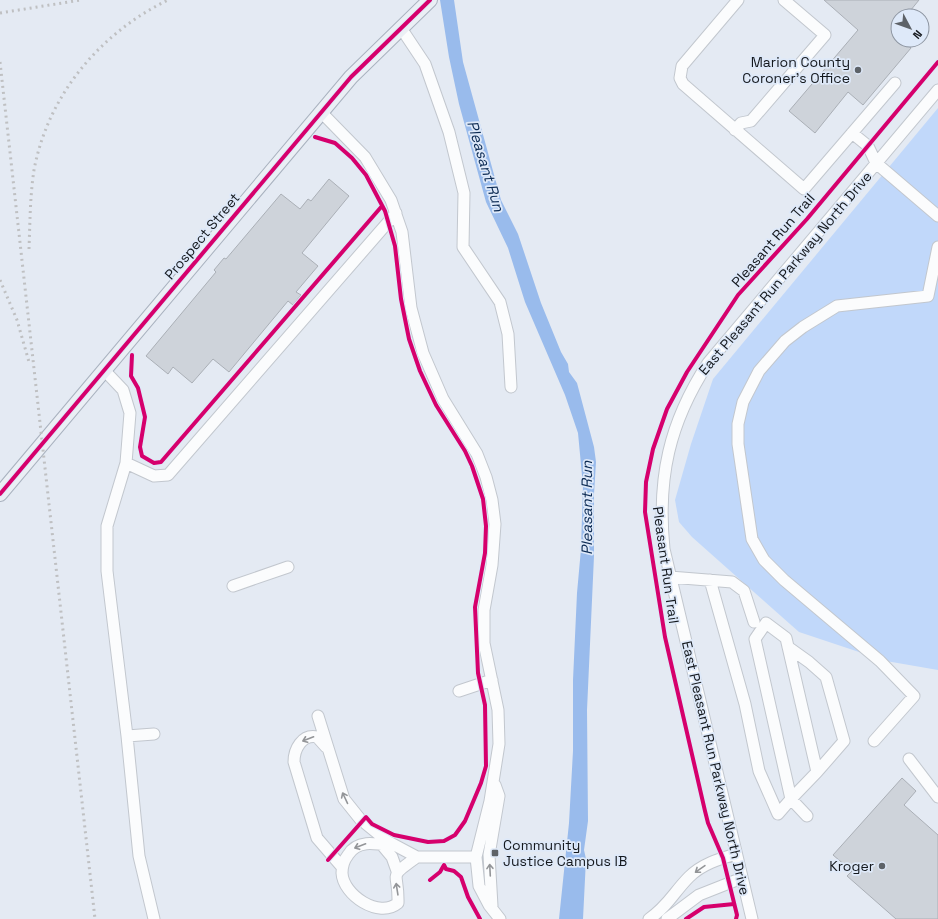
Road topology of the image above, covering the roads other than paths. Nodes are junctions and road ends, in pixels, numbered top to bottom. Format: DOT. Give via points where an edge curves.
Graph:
graph roads {
  1 [pos="430,0"];
  2 [pos="738,0"];
  3 [pos="784,0"];
  4 [pos="401,28"];
  5 [pos="895,83"];
  6 [pos="938,90"];
  7 [pos="321,112"];
  8 [pos="735,130"];
  9 [pos="852,133"];
  10 [pos="876,162"];
  11 [pos="396,213"];
  12 [pos="938,216"];
  13 [pos="938,247"];
  14 [pos="104,370"];
  15 [pos="511,387"];
  16 [pos="126,463"];
  17 [pos="0,494"];
  18 [pos="288,567"];
  19 [pos="670,577"];
  20 [pos="710,580"];
  21 [pos="233,586"];
  22 [pos="754,622"];
  23 [pos="788,647"];
  24 [pos="492,680"];
  25 [pos="459,691"];
  26 [pos="318,716"];
  27 [pos="154,734"];
  28 [pos="127,736"];
  29 [pos="874,741"];
  30 [pos="330,753"];
  31 [pos="909,759"];
  32 [pos="817,772"];
  33 [pos="493,780"];
  34 [pos="938,797"];
  35 [pos="791,799"];
  36 [pos="807,816"];
  37 [pos="382,845"];
  38 [pos="398,848"];
  39 [pos="736,854"];
  40 [pos="416,856"];
  41 [pos="476,857"];
  42 [pos="342,867"];
  43 [pos="397,871"];
  44 [pos="742,878"];
  45 [pos="492,909"];
  46 [pos="154,919"];
  47 [pos="500,919"];
  48 [pos="649,919"];
  49 [pos="667,919"];
  50 [pos="752,919"];
  1 -- 4 [label="main road, Prospect Street"];
  2 -- 8 [label="street" via="682,66 680,78 682,84"];
  3 -- 8 [label="street" via="825,36 751,121 741,123"];
  4 -- 7 [label="main road, Prospect Street" via="351,77"];
  4 -- 15 [label="street" via="425,64 449,132 464,193 463,247 500,302 508,334"];
  5 -- 9 [label="street"];
  6 -- 10 [label="street, East Pleasant Run Parkway North Drive"];
  7 -- 11 [label="street" via="365,157"];
  7 -- 14 [label="main road, Prospect Street"];
  8 -- 9 [label="street" via="804,189"];
  9 -- 10 [label="street" via="868,146"];
  10 -- 12 [label="street"];
  10 -- 19 [label="street, East Pleasant Run Parkway North Drive" via="713,356 690,392 670,445 662,482 661,520"];
  11 -- 16 [label="street" via="168,475 154,476"];
  11 -- 24 [label="street" via="402,232 412,308 428,369 477,454 492,500 495,524 492,565 484,610 484,643"];
  13 -- 29 [label="street" via="928,296 837,306 785,341 759,371 743,402 738,424 738,444 752,539 764,560 880,661 914,696"];
  14 -- 16 [label="street" via="123,390 130,413"];
  14 -- 17 [label="main road, Prospect Street"];
  16 -- 28 [label="street" via="107,526 107,571"];
  18 -- 21 [label="street"];
  19 -- 20 [label="street"];
  19 -- 39 [label="street, East Pleasant Run Parkway North Drive"];
  20 -- 22 [label="street" via="732,582 744,591"];
  20 -- 35 [label="street" via="745,704 760,772 778,814"];
  23 -- 32 [label="street"];
  23 -- 32 [label="street" via="826,677 844,741"];
  23 -- 35 [label="street" via="786,638 766,623 755,639"];
  24 -- 25 [label="street"];
  24 -- 33 [label="street" via="498,710 499,744"];
  26 -- 30 [label="street"];
  27 -- 28 [label="street"];
  28 -- 46 [label="street" via="139,856"];
  38 -- 30 [label="street, one-way" via="351,810 344,799"];
  30 -- 42 [label="street, one-way" via="321,740 312,736 298,744 294,762 317,838"];
  31 -- 34 [label="street"];
  32 -- 35 [label="street"];
  33 -- 41 [label="street"];
  45 -- 33 [label="street, one-way" via="489,855 499,796"];
  35 -- 36 [label="street"];
  37 -- 38 [label="street"];
  37 -- 42 [label="street, one-way" via="367,843 354,847"];
  37 -- 43 [label="street" via="392,857"];
  38 -- 40 [label="street"];
  39 -- 44 [label="street, East Pleasant Run Parkway North Drive"];
  39 -- 48 [label="street, one-way" via="704,866 690,876 670,901"];
  40 -- 41 [label="street"];
  40 -- 43 [label="street"];
  41 -- 45 [label="street" via="479,886"];
  42 -- 43 [label="street, one-way" via="344,881 352,893 364,906 378,914 390,912 398,903 395,876"];
  44 -- 49 [label="street" via="699,895"];
  44 -- 50 [label="street, East Pleasant Run Parkway North Drive"];
  45 -- 47 [label="street"];
}
